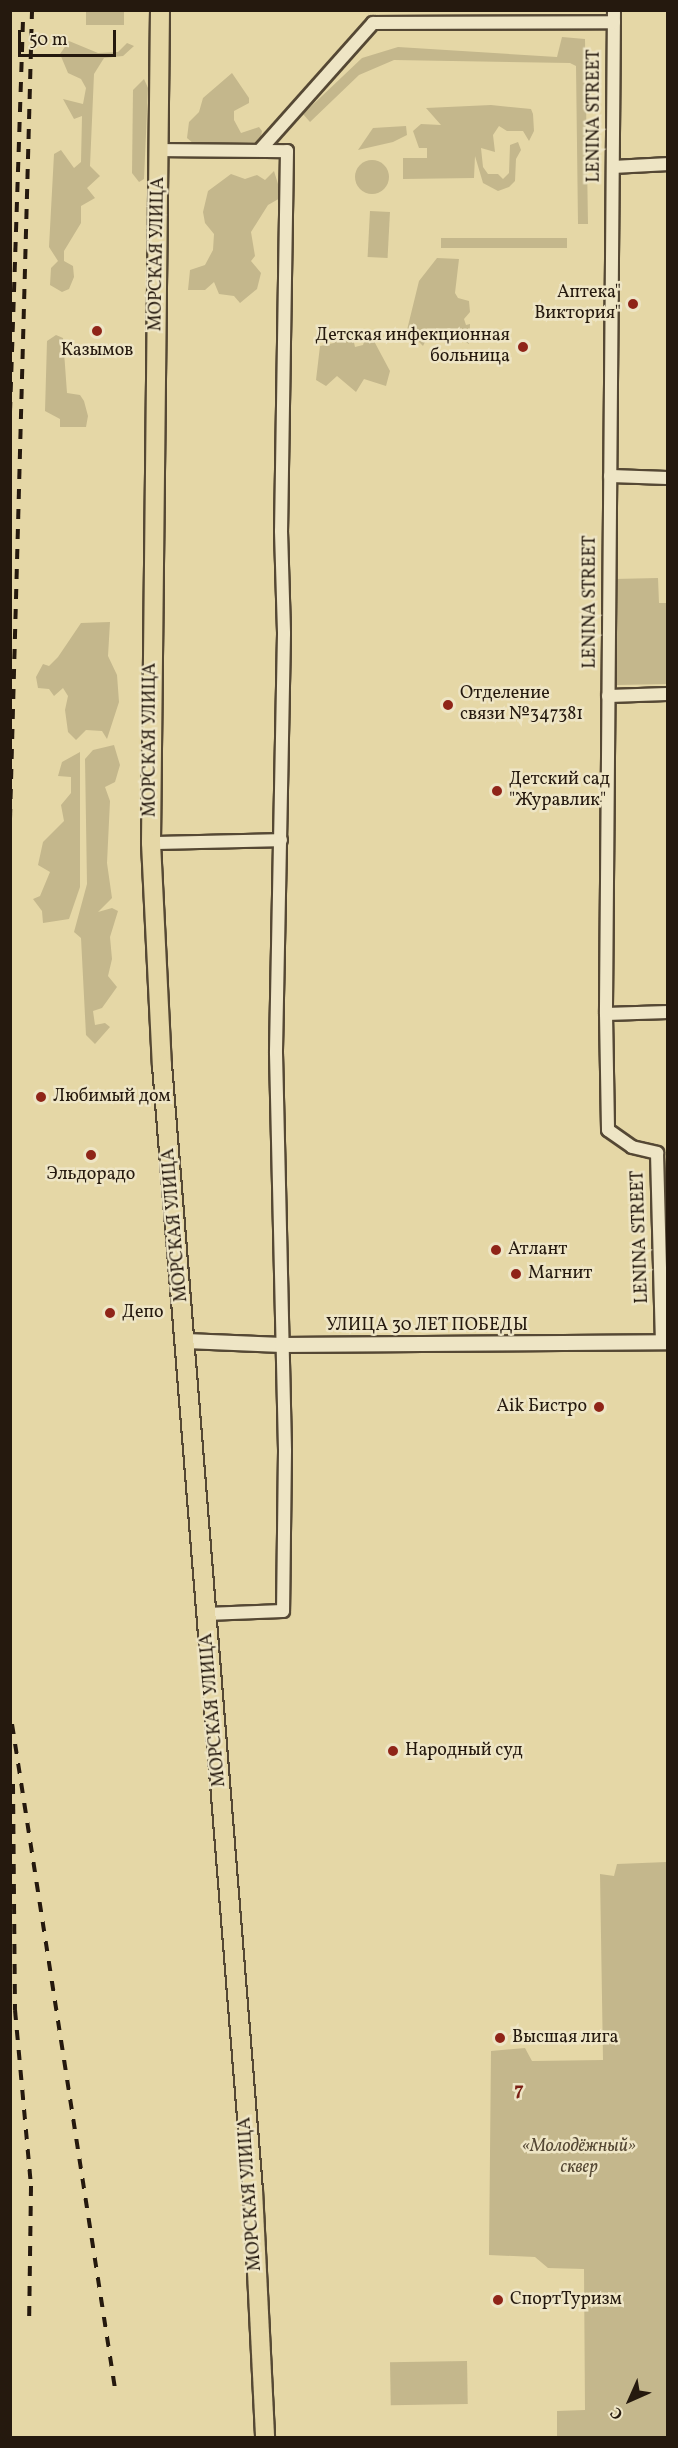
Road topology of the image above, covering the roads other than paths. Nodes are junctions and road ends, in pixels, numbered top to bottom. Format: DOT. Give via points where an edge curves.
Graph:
graph roads {
  1 [pos="160,10"];
  2 [pos="614,16"];
  3 [pos="160,150"];
  4 [pos="260,150"];
  5 [pos="668,164"];
  6 [pos="614,167"];
  7 [pos="610,476"];
  8 [pos="668,478"];
  9 [pos="668,694"];
  10 [pos="608,696"];
  11 [pos="281,840"];
  12 [pos="150,843"];
  13 [pos="668,1012"];
  14 [pos="606,1014"];
  15 [pos="662,1153"];
  16 [pos="186,1341"];
  17 [pos="665,1343"];
  18 [pos="282,1345"];
  19 [pos="206,1614"];
  20 [pos="265,2438"];
  1 -- 3 [label="main road, МОРСКАЯ УЛИЦА"];
  2 -- 4 [label="street" via="372,23"];
  2 -- 6 [label="street, LENINA STREET"];
  3 -- 4 [label="street"];
  3 -- 12 [label="main road, МОРСКАЯ УЛИЦА"];
  4 -- 11 [label="street" via="287,151"];
  5 -- 6 [label="street"];
  6 -- 7 [label="street, LENINA STREET"];
  7 -- 8 [label="street"];
  7 -- 10 [label="street, LENINA STREET"];
  9 -- 10 [label="street"];
  10 -- 14 [label="street, LENINA STREET"];
  11 -- 12 [label="street"];
  11 -- 18 [label="street" via="276,1053"];
  12 -- 16 [label="main road, МОРСКАЯ УЛИЦА" via="162,1065"];
  13 -- 14 [label="street"];
  14 -- 15 [label="street, LENINA STREET" via="608,1130 632,1147"];
  15 -- 17 [label="street, LENINA STREET"];
  16 -- 18 [label="street, УЛИЦА 30 ЛЕТ ПОБЕДЫ"];
  16 -- 19 [label="main road, МОРСКАЯ УЛИЦА"];
  17 -- 18 [label="street, УЛИЦА 30 ЛЕТ ПОБЕДЫ"];
  18 -- 19 [label="street" via="283,1611"];
  19 -- 20 [label="main road, МОРСКАЯ УЛИЦА" via="253,2190"];
}
